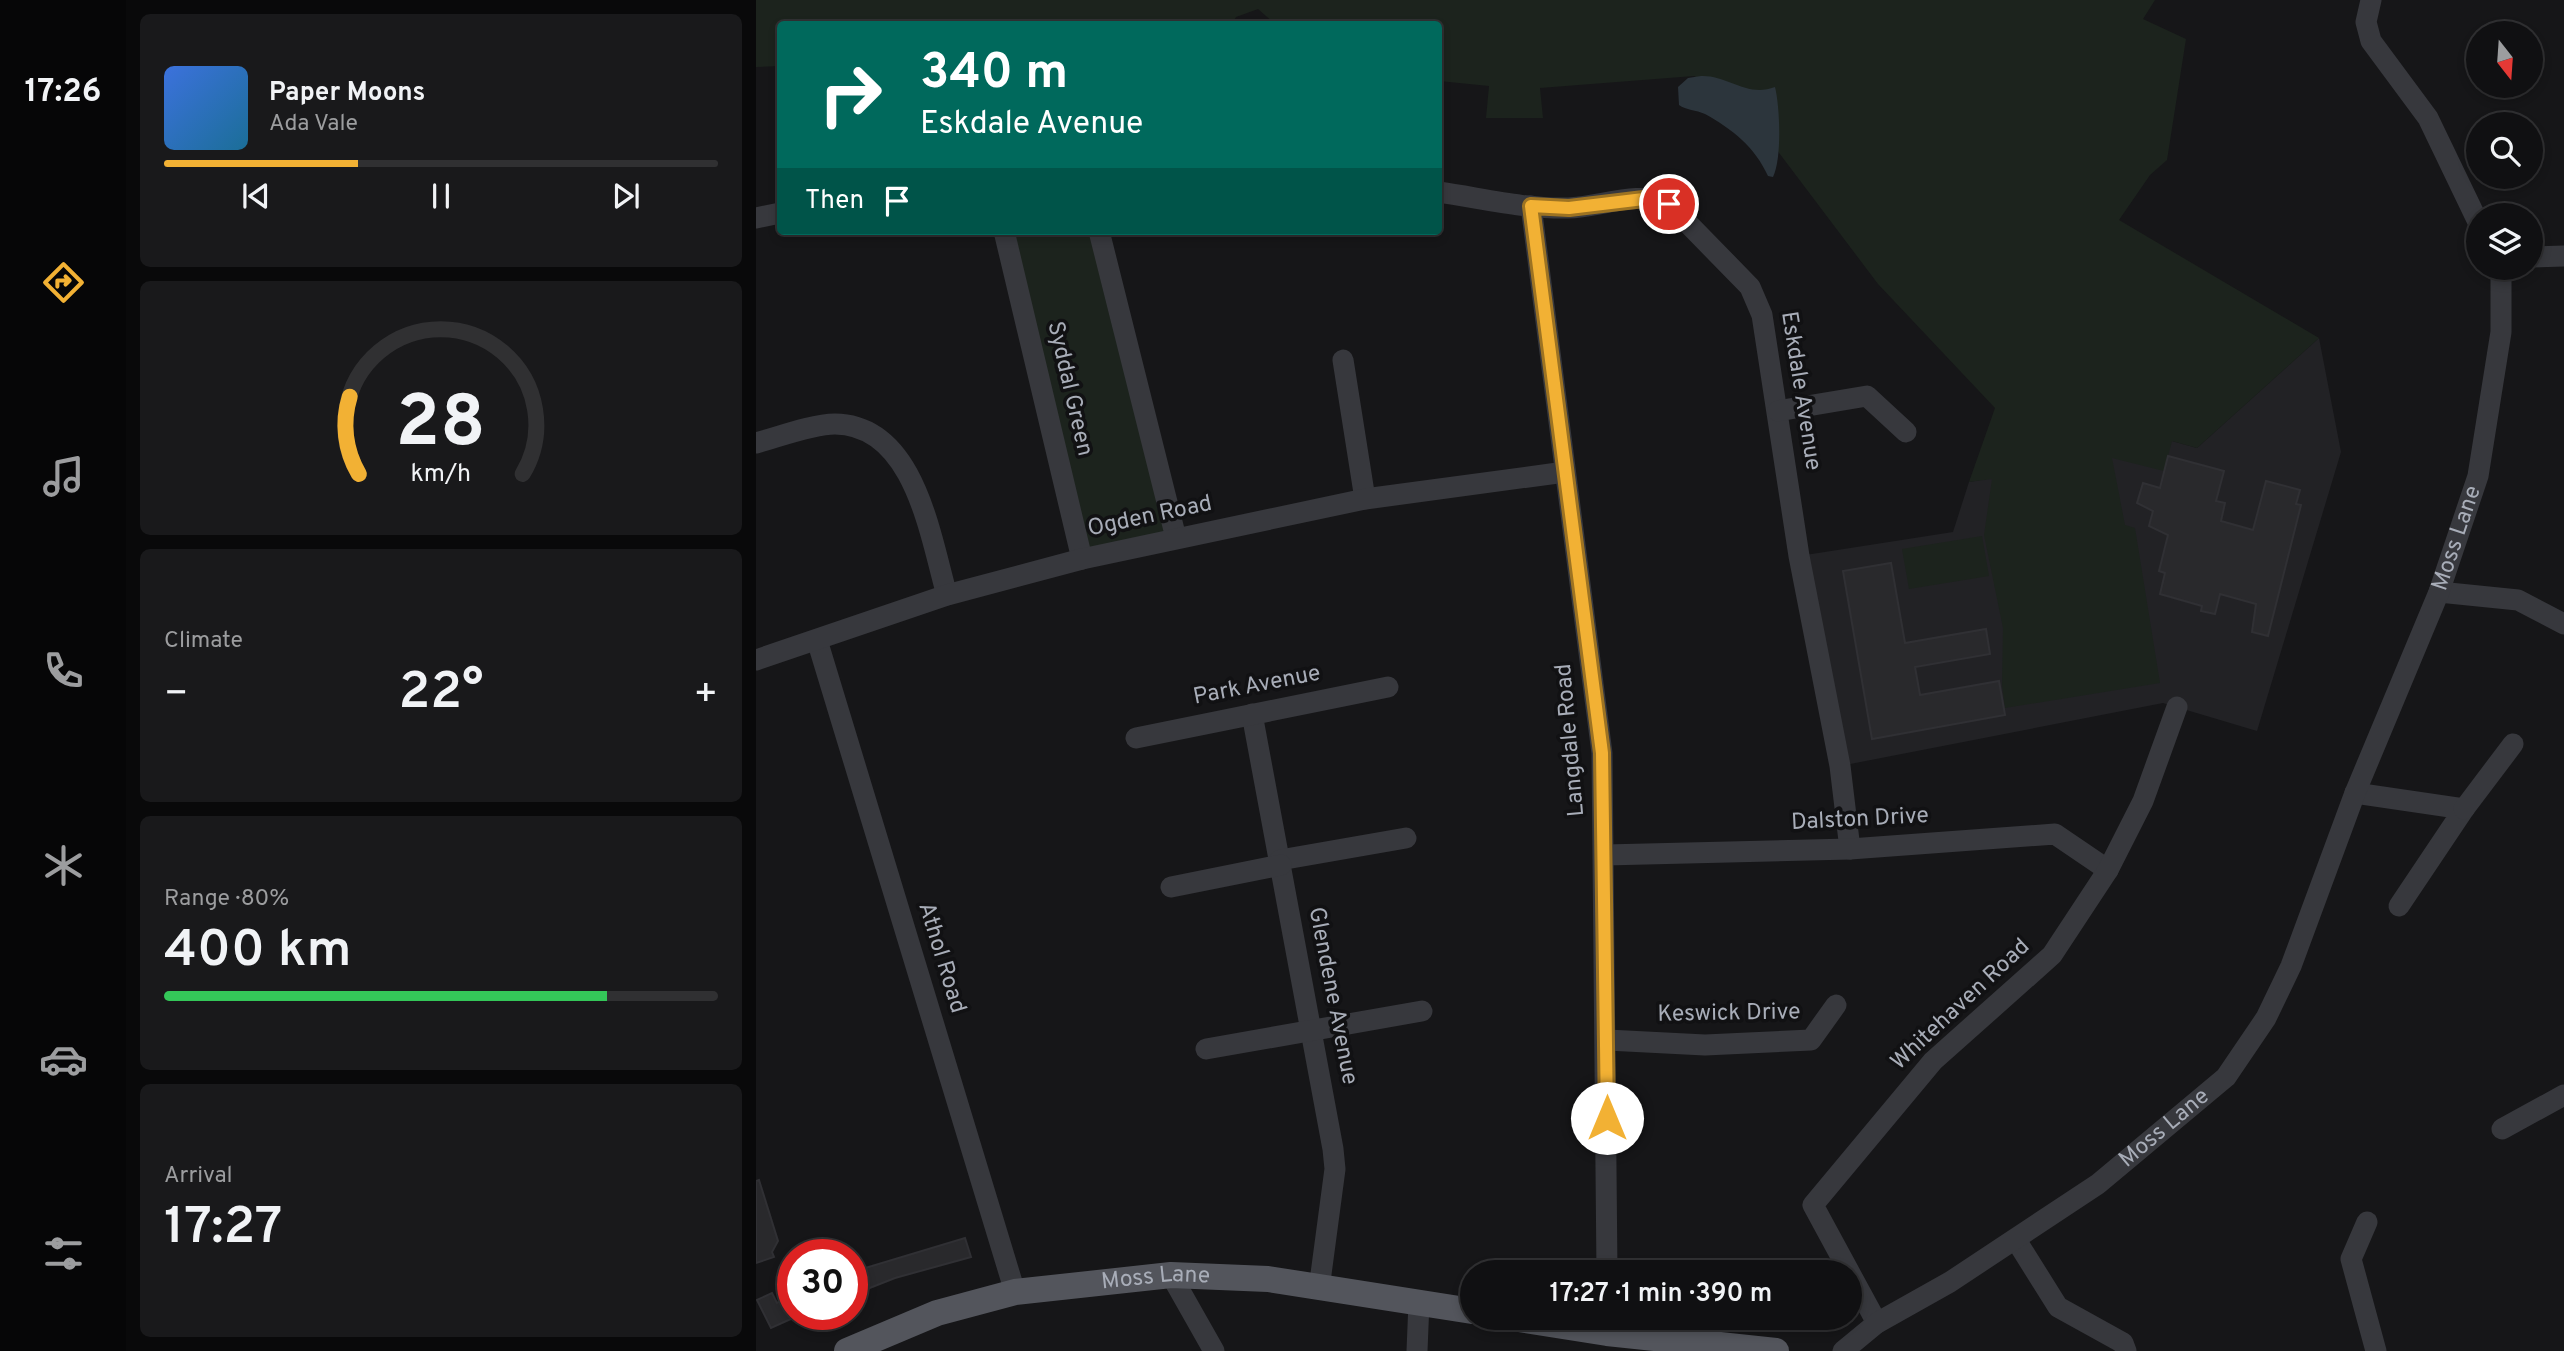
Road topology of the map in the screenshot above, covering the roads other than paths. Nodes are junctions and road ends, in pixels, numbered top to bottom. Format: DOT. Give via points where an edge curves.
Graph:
graph roads {
  1 [pos="2371,0"];
  2 [pos="1442,193"];
  3 [pos="2469,203"];
  4 [pos="1531,206"];
  5 [pos="777,214"];
  6 [pos="756,218"];
  7 [pos="1005,235"];
  8 [pos="1100,235"];
  9 [pos="2564,256"];
  10 [pos="2543,257"];
  11 [pos="2501,280"];
  12 [pos="1343,360"];
  13 [pos="1777,411"];
  14 [pos="1906,432"];
  15 [pos="756,443"];
  16 [pos="1565,472"];
  17 [pos="1365,499"];
  18 [pos="1176,538"];
  19 [pos="1082,559"];
  20 [pos="2439,592"];
  21 [pos="947,595"];
  22 [pos="2564,624"];
  23 [pos="817,640"];
  24 [pos="756,660"];
  25 [pos="1388,687"];
  26 [pos="2177,707"];
  27 [pos="1252,714"];
  28 [pos="1136,738"];
  29 [pos="2513,744"];
  30 [pos="2355,793"];
  31 [pos="2465,809"];
  32 [pos="1406,838"];
  33 [pos="1850,849"];
  34 [pos="1605,855"];
  35 [pos="1281,863"];
  36 [pos="2108,870"];
  37 [pos="1171,887"];
  38 [pos="2399,906"];
  39 [pos="1836,1005"];
  40 [pos="1422,1011"];
  41 [pos="1312,1031"];
  42 [pos="1607,1040"];
  43 [pos="1206,1049"];
  44 [pos="2564,1095"];
  45 [pos="2502,1129"];
  46 [pos="2367,1222"];
  47 [pos="2016,1240"];
  48 [pos="1607,1260"];
  49 [pos="1171,1275"];
  50 [pos="1319,1289"];
  51 [pos="1015,1292"];
  52 [pos="1419,1302"];
  53 [pos="1460,1309"];
  54 [pos="1877,1323"];
  55 [pos="1634,1330"];
  56 [pos="1769,1350"];
  57 [pos="847,1351"];
  58 [pos="1214,1351"];
  59 [pos="1416,1351"];
  60 [pos="1843,1351"];
  61 [pos="2126,1351"];
  62 [pos="2376,1351"];
  1 -- 3 [label="street" via="2367,22 2371,41 2428,118"];
  2 -- 4 [label="street, Eskdale Avenue"];
  4 -- 13 [label="street, Eskdale Avenue" via="1569,208 1652,198 1669,204 1757,299"];
  4 -- 16 [label="street, Langdale Road"];
  5 -- 6 [label="street"];
  7 -- 19 [label="street, Syddal Green"];
  8 -- 18 [label="street"];
  9 -- 10 [label="street"];
  11 -- 20 [label="street, Moss Lane" via="2501,332 2482,458"];
  12 -- 17 [label="street"];
  13 -- 14 [label="street" via="1867,396"];
  13 -- 33 [label="street, Eskdale Avenue" via="1799,556 1840,766"];
  15 -- 21 [label="street" via="834,424 863,430 889,445 916,491"];
  16 -- 17 [label="street, Ogden Road"];
  16 -- 34 [label="street, Langdale Road" via="1602,753"];
  17 -- 18 [label="street, Ogden Road"];
  18 -- 19 [label="street, Ogden Road"];
  19 -- 21 [label="street, Ogden Road"];
  20 -- 22 [label="street" via="2518,600"];
  20 -- 30 [label="street, Moss Lane"];
  21 -- 23 [label="street, Ogden Road"];
  23 -- 24 [label="street, Ogden Road"];
  23 -- 51 [label="street, Athol Road"];
  25 -- 27 [label="street, Park Avenue"];
  26 -- 36 [label="street, Whitehaven Road" via="2143,801"];
  27 -- 28 [label="street, Park Avenue"];
  27 -- 35 [label="street, Glendene Avenue"];
  29 -- 31 [label="street"];
  30 -- 31 [label="street"];
  30 -- 47 [label="street, Moss Lane" via="2291,966 2266,1018 2226,1076 2098,1184"];
  31 -- 38 [label="street"];
  32 -- 35 [label="street"];
  33 -- 34 [label="street, Dalston Drive"];
  33 -- 36 [label="street, Dalston Drive" via="2055,834"];
  34 -- 42 [label="street, Langdale Road"];
  35 -- 37 [label="street"];
  35 -- 41 [label="street, Glendene Avenue"];
  36 -- 54 [label="street, Whitehaven Road" via="2052,954 1933,1060 1813,1205"];
  39 -- 42 [label="street, Keswick Drive" via="1811,1040 1705,1045"];
  40 -- 41 [label="street"];
  41 -- 43 [label="street"];
  41 -- 50 [label="street, Glendene Avenue" via="1335,1170"];
  42 -- 48 [label="street, Langdale Road"];
  44 -- 45 [label="street"];
  46 -- 62 [label="street" via="2351,1259"];
  47 -- 54 [label="street, Moss Lane"];
  47 -- 61 [label="street" via="2058,1307 2123,1343"];
  49 -- 50 [label="main road, Moss Lane" via="1268,1279"];
  49 -- 51 [label="main road, Moss Lane"];
  49 -- 58 [label="street"];
  50 -- 52 [label="main road, Moss Lane"];
  51 -- 57 [label="main road, Moss Lane" via="937,1313"];
  52 -- 53 [label="main road, Moss Lane"];
  52 -- 59 [label="street"];
  54 -- 60 [label="street, Moss Lane"];
  55 -- 56 [label="main road"];
}
